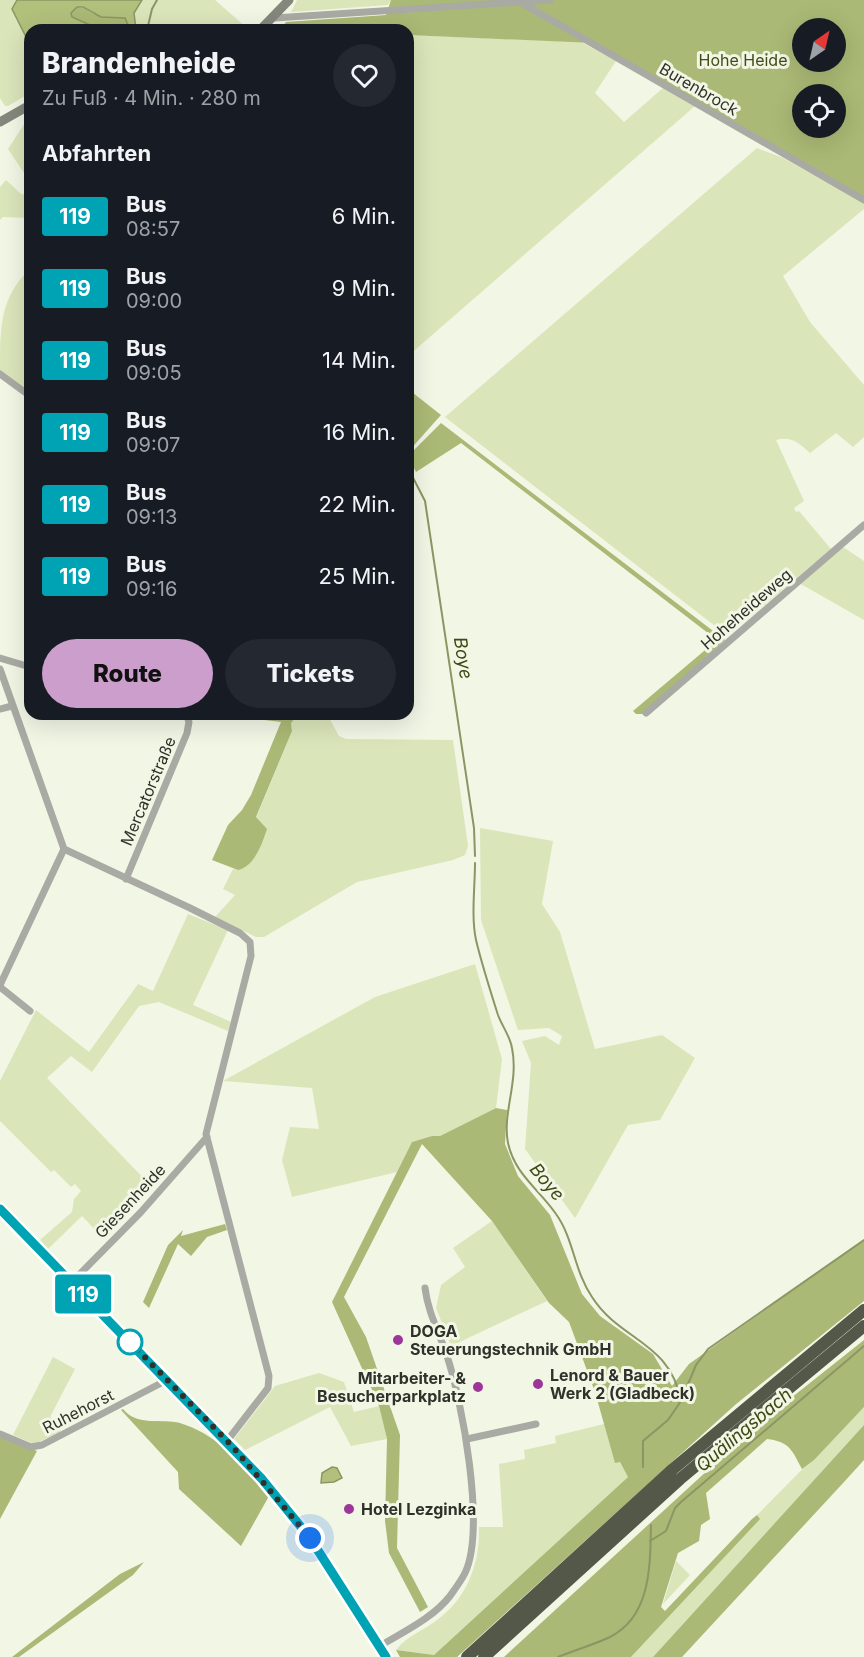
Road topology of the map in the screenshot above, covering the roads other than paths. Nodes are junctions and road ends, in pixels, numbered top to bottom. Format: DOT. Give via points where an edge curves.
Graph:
graph roads {
  1 [pos="289,0"];
  2 [pos="550,0"];
  3 [pos="520,2"];
  4 [pos="274,18"];
  5 [pos="267,24"];
  6 [pos="24,108"];
  7 [pos="0,122"];
  8 [pos="864,200"];
  9 [pos="0,374"];
  10 [pos="24,392"];
  11 [pos="864,525"];
  12 [pos="0,658"];
  13 [pos="24,665"];
  14 [pos="0,669"];
  15 [pos="12,706"];
  16 [pos="0,709"];
  17 [pos="646,713"];
  18 [pos="188,720"];
  19 [pos="64,849"];
  20 [pos="126,879"];
  21 [pos="0,986"];
  22 [pos="30,1011"];
  23 [pos="207,1137"];
  24 [pos="0,1209"];
  25 [pos="72,1282"];
  26 [pos="425,1288"];
  27 [pos="864,1310"];
  28 [pos="864,1326"];
  29 [pos="167,1380"];
  30 [pos="536,1424"];
  31 [pos="0,1434"];
  32 [pos="467,1439"];
  33 [pos="227,1441"];
  34 [pos="380,1646"];
  35 [pos="386,1657"];
  36 [pos="467,1657"];
  37 [pos="484,1657"];
  1 -- 4 [label="street"];
  2 -- 3 [label="street"];
  3 -- 4 [label="street"];
  3 -- 8 [label="street, Burenbrock"];
  4 -- 5 [label="street"];
  6 -- 7 [label="street"];
  9 -- 10 [label="street"];
  11 -- 17 [label="street, Hoheheideweg"];
  12 -- 13 [label="street"];
  14 -- 15 [label="street"];
  15 -- 16 [label="street"];
  15 -- 19 [label="street"];
  18 -- 20 [label="street, Mercatorstraße" via="188,734"];
  19 -- 20 [label="street"];
  19 -- 21 [label="street"];
  20 -- 23 [label="street" via="240,933 250,942 250,956"];
  21 -- 22 [label="street"];
  23 -- 25 [label="street, Giesenheide"];
  23 -- 33 [label="street" via="269,1376 268,1388"];
  24 -- 25 [label="street"];
  25 -- 29 [label="street"];
  26 -- 32 [label="street" via="428,1310 446,1353"];
  27 -- 36 [label="highway" via="673,1469"];
  28 -- 37 [label="highway" via="680,1479"];
  29 -- 31 [label="street, Ruhehorst" via="42,1445 31,1447"];
  29 -- 33 [label="street"];
  30 -- 32 [label="street"];
  32 -- 34 [label="street" via="471,1542 466,1572 449,1597 425,1618"];
  33 -- 34 [label="street" via="310,1538"];
  34 -- 35 [label="street"];
}
